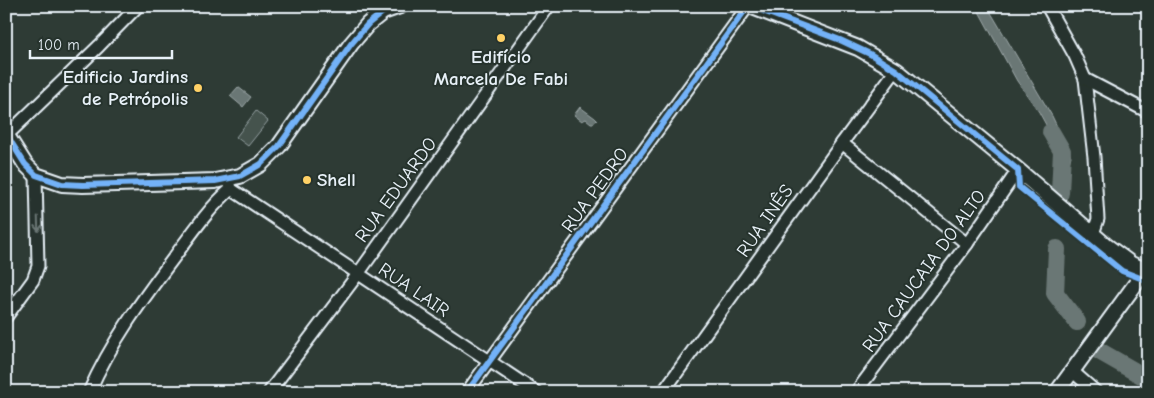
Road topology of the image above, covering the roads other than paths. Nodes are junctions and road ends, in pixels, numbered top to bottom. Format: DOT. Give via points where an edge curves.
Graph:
graph roads {
  1 [pos="138,6"];
  2 [pos="400,6"];
  3 [pos="550,6"];
  4 [pos="749,6"];
  5 [pos="1047,6"];
  6 [pos="896,70"];
  7 [pos="1085,79"];
  8 [pos="1148,112"];
  9 [pos="7,135"];
  10 [pos="842,143"];
  11 [pos="1018,170"];
  12 [pos="36,175"];
  13 [pos="230,184"];
  14 [pos="1093,234"];
  15 [pos="967,244"];
  16 [pos="1147,270"];
  17 [pos="358,274"];
  18 [pos="6,317"];
  19 [pos="489,362"];
  20 [pos="1072,371"];
  21 [pos="95,389"];
  22 [pos="269,392"];
  23 [pos="467,392"];
  24 [pos="536,392"];
  25 [pos="662,392"];
  26 [pos="856,392"];
  27 [pos="1057,392"];
  28 [pos="1096,392"];
  1 -- 9 [label="street"];
  2 -- 13 [label="main road" via="383,12 368,24 270,155"];
  3 -- 17 [label="street, RUA EDUARDO"];
  4 -- 6 [label="main road" via="858,48"];
  4 -- 19 [label="street, RUA PEDRO"];
  5 -- 7 [label="street"];
  6 -- 10 [label="street, RUA INÊS"];
  6 -- 11 [label="main road"];
  7 -- 8 [label="street"];
  7 -- 14 [label="street" via="1098,219"];
  9 -- 12 [label="main road"];
  10 -- 15 [label="street"];
  10 -- 25 [label="street, RUA INÊS"];
  11 -- 14 [label="main road"];
  11 -- 15 [label="street, RUA CAUCAIA DO ALTO"];
  12 -- 13 [label="main road" via="62,184 83,185"];
  12 -- 18 [label="street, one-way" via="38,266 33,280"];
  13 -- 17 [label="street, RUA LAIR"];
  13 -- 21 [label="street" via="133,312 115,340"];
  14 -- 16 [label="main road" via="1131,264"];
  15 -- 26 [label="street, RUA CAUCAIA DO ALTO"];
  16 -- 20 [label="main road"];
  17 -- 19 [label="street, RUA LAIR"];
  17 -- 22 [label="street, RUA EDUARDO"];
  19 -- 23 [label="street, RUA PEDRO"];
  19 -- 24 [label="street, RUA LAIR"];
  20 -- 27 [label="main road"];
  20 -- 28 [label="street"];
}
